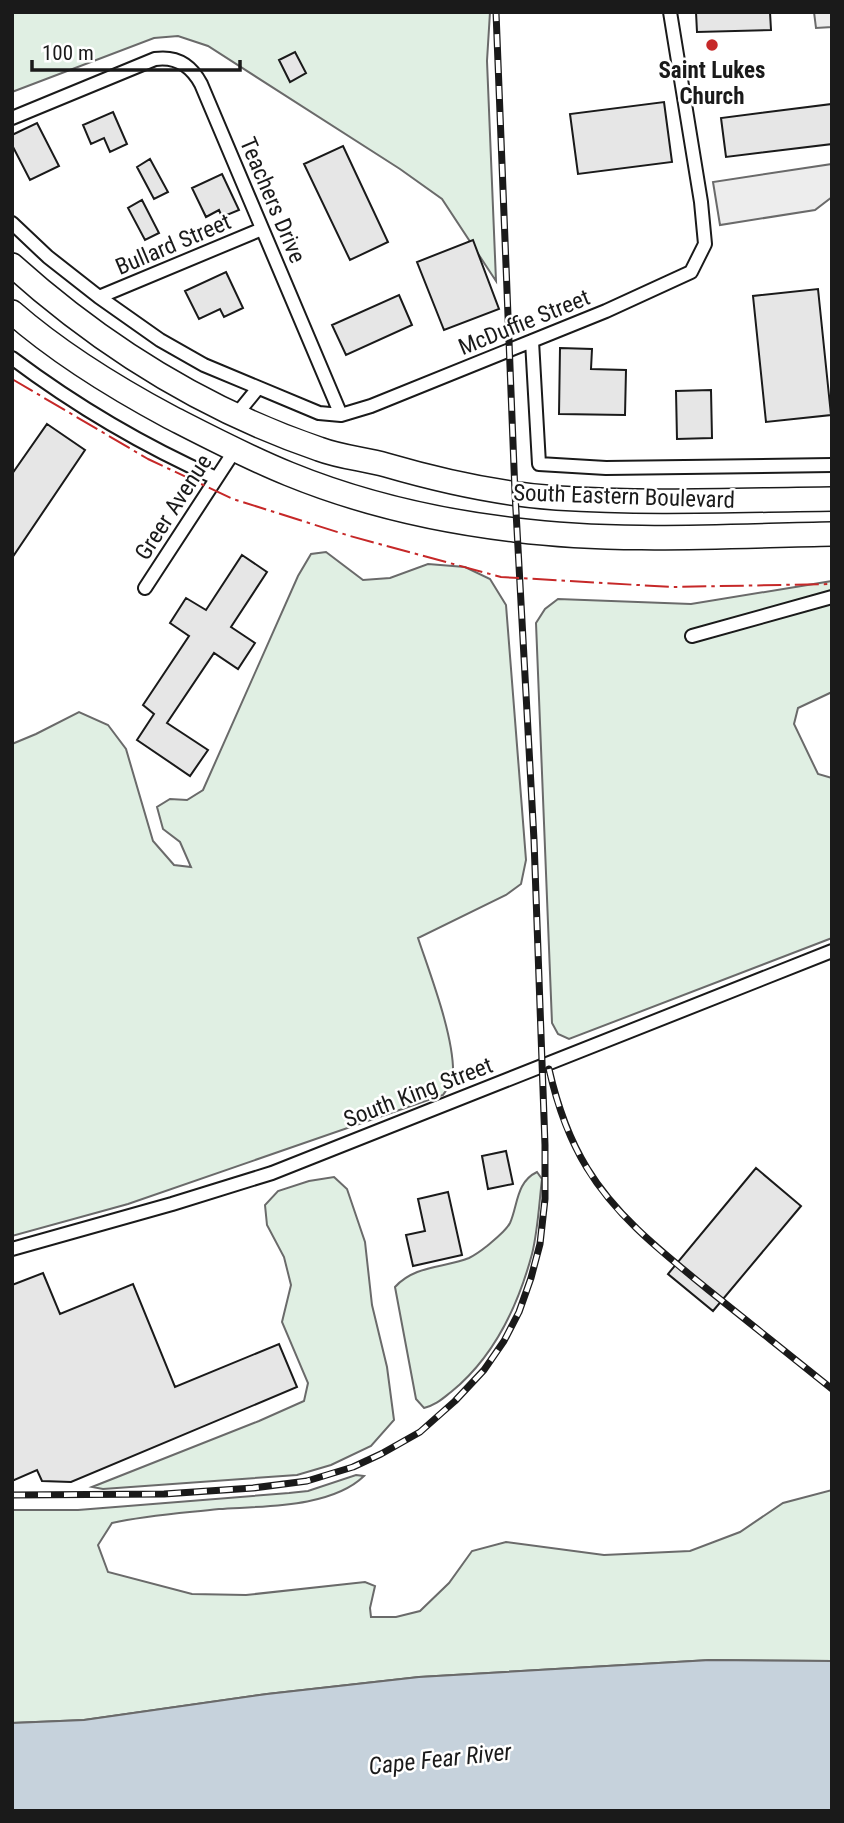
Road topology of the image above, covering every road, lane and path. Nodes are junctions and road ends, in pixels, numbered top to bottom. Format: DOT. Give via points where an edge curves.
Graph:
graph roads {
  1 [pos="670,12"];
  2 [pos="12,118"];
  3 [pos="12,223"];
  4 [pos="262,229"];
  5 [pos="12,265"];
  6 [pos="99,297"];
  7 [pos="12,312"];
  8 [pos="532,341"];
  9 [pos="12,358"];
  10 [pos="88,370"];
  11 [pos="258,388"];
  12 [pos="236,415"];
  13 [pos="341,415"];
  14 [pos="235,450"];
  15 [pos="832,466"];
  16 [pos="424,476"];
  17 [pos="216,478"];
  18 [pos="832,499"];
  19 [pos="832,534"];
  20 [pos="145,588"];
  21 [pos="832,597"];
  22 [pos="692,636"];
  23 [pos="832,951"];
  24 [pos="12,1249"];
  1 -- 8 [label="street, McDuffie Street" via="705,244 691,272"];
  2 -- 4 [label="street, Teachers Drive" via="155,59 183,62 197,75"];
  3 -- 6 [label="street"];
  4 -- 6 [label="street, Bullard Street"];
  4 -- 13 [label="street, Teachers Drive"];
  5 -- 12 [label="highway, South Eastern Boulevard" via="74,318 161,376"];
  6 -- 11 [label="street" via="160,340"];
  7 -- 10 [label="highway, South Eastern Boulevard"];
  8 -- 13 [label="street, McDuffie Street"];
  8 -- 15 [label="street, South Eastern Boulevard" via="539,464 606,468"];
  9 -- 17 [label="street" via="112,426"];
  10 -- 12 [label="highway" via="209,421"];
  10 -- 14 [label="highway, South Eastern Boulevard"];
  11 -- 12 [label="street"];
  11 -- 13 [label="street" via="319,414"];
  12 -- 16 [label="highway, South Eastern Boulevard" via="321,450"];
  14 -- 16 [label="highway" via="253,442 265,443 323,464"];
  14 -- 17 [label="street, Greer Avenue"];
  14 -- 19 [label="highway, South Eastern Boulevard" via="358,497 490,527 609,536"];
  16 -- 18 [label="highway, South Eastern Boulevard" via="555,498"];
  17 -- 20 [label="street, Greer Avenue"];
  21 -- 22 [label="street"];
  23 -- 24 [label="street, South King Street" via="272,1173"];
}
